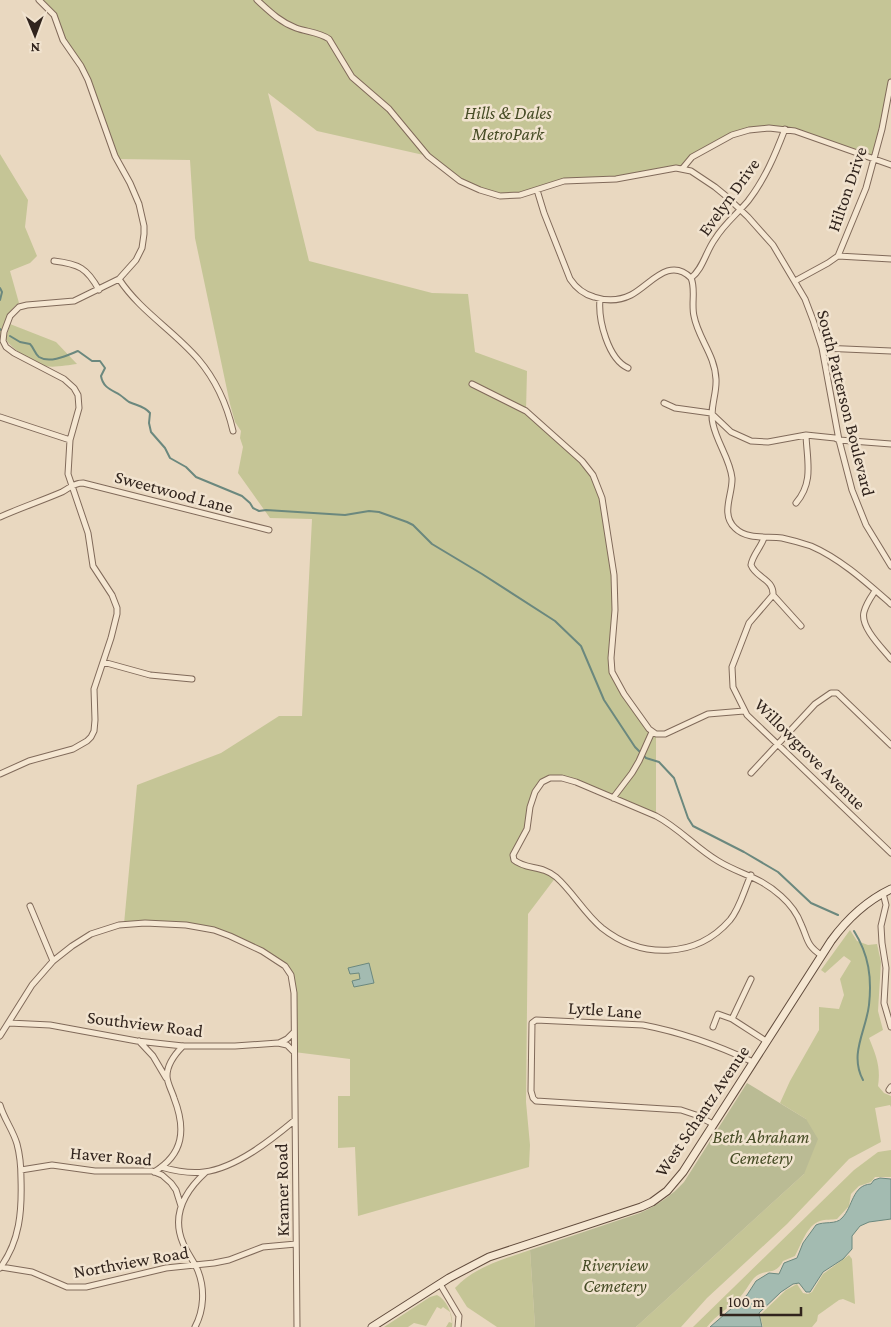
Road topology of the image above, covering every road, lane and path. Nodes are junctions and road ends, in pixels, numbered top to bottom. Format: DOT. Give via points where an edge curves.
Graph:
graph roads {
  1 [pos="39,0"];
  2 [pos="257,0"];
  3 [pos="891,82"];
  4 [pos="785,129"];
  5 [pos="873,160"];
  6 [pos="891,166"];
  7 [pos="682,168"];
  8 [pos="537,190"];
  9 [pos="740,209"];
  10 [pos="838,256"];
  11 [pos="891,259"];
  12 [pos="54,261"];
  13 [pos="691,278"];
  14 [pos="119,279"];
  15 [pos="795,282"];
  16 [pos="99,290"];
  17 [pos="600,299"];
  18 [pos="822,348"];
  19 [pos="891,351"];
  20 [pos="628,368"];
  21 [pos="472,384"];
  22 [pos="664,403"];
  23 [pos="711,413"];
  24 [pos="0,417"];
  25 [pos="233,432"];
  26 [pos="806,435"];
  27 [pos="70,440"];
  28 [pos="840,440"];
  29 [pos="891,444"];
  30 [pos="71,485"];
  31 [pos="796,503"];
  32 [pos="0,517"];
  33 [pos="269,530"];
  34 [pos="764,538"];
  35 [pos="890,562"];
  36 [pos="875,591"];
  37 [pos="773,595"];
  38 [pos="891,604"];
  39 [pos="801,626"];
  40 [pos="891,659"];
  41 [pos="103,662"];
  42 [pos="192,679"];
  43 [pos="744,711"];
  44 [pos="652,732"];
  45 [pos="778,745"];
  46 [pos="891,745"];
  47 [pos="751,773"];
  48 [pos="0,774"];
  49 [pos="613,798"];
  50 [pos="891,853"];
  51 [pos="751,875"];
  52 [pos="891,889"];
  53 [pos="883,893"];
  54 [pos="30,906"];
  55 [pos="821,955"];
  56 [pos="53,961"];
  57 [pos="751,979"];
  58 [pos="732,1019"];
  59 [pos="9,1023"];
  60 [pos="713,1027"];
  61 [pos="891,1027"];
  62 [pos="294,1031"];
  63 [pos="0,1036"];
  64 [pos="139,1041"];
  65 [pos="766,1041"];
  66 [pos="278,1043"];
  67 [pos="183,1046"];
  68 [pos="294,1052"];
  69 [pos="753,1062"];
  70 [pos="166,1078"];
  71 [pos="0,1105"];
  72 [pos="1,1114"];
  73 [pos="295,1120"];
  74 [pos="713,1124"];
  75 [pos="161,1167"];
  76 [pos="21,1170"];
  77 [pos="154,1172"];
  78 [pos="206,1172"];
  79 [pos="181,1206"];
  80 [pos="296,1244"];
  81 [pos="195,1264"];
  82 [pos="1,1268"];
  83 [pos="440,1284"];
  84 [pos="196,1327"];
  85 [pos="297,1327"];
  86 [pos="372,1327"];
  87 [pos="458,1327"];
  1 -- 14 [label="street" via="54,15 63,40 83,70 115,156 130,182 141,212 143,242 136,260"];
  2 -- 8 [label="street" via="284,22 329,39 352,77 390,109 428,156 448,172 470,186 500,196 520,196"];
  3 -- 5 [label="street, Hilton Drive"];
  4 -- 5 [label="street"];
  4 -- 7 [label="street" via="757,129 732,135 692,157"];
  4 -- 9 [label="street, Evelyn Drive" via="766,174"];
  5 -- 6 [label="street"];
  5 -- 10 [label="street, Hilton Drive" via="866,188"];
  7 -- 8 [label="street" via="616,179 564,181"];
  7 -- 9 [label="street, South Patterson Boulevard" via="715,187"];
  8 -- 17 [label="street" via="570,278 579,290"];
  9 -- 13 [label="street, Evelyn Drive" via="715,238 696,275"];
  9 -- 15 [label="street, South Patterson Boulevard" via="772,245"];
  10 -- 11 [label="street"];
  10 -- 15 [label="street, Hilton Drive"];
  12 -- 16 [label="street" via="80,266"];
  13 -- 17 [label="street" via="677,270 667,271 625,298"];
  13 -- 23 [label="street" via="694,316 713,362 716,378"];
  14 -- 16 [label="street"];
  14 -- 25 [label="street" via="141,306 204,366 218,390"];
  15 -- 18 [label="street, South Patterson Boulevard" via="814,320"];
  16 -- 27 [label="street" via="74,301 18,308 10,316 4,332 6,347 64,379 74,388 79,408"];
  17 -- 20 [label="street" via="602,329 615,355"];
  18 -- 19 [label="street"];
  18 -- 28 [label="street, South Patterson Boulevard"];
  21 -- 44 [label="street" via="526,411 582,460 593,475 605,513 614,575 612,672"];
  22 -- 23 [label="street" via="675,408"];
  23 -- 26 [label="street" via="731,432 752,441 768,442"];
  23 -- 34 [label="street" via="714,432 732,475 728,508 730,522 742,533"];
  24 -- 27 [label="street"];
  26 -- 28 [label="street"];
  26 -- 31 [label="street" via="808,480"];
  27 -- 30 [label="street" via="68,470"];
  28 -- 29 [label="street"];
  28 -- 35 [label="street, South Patterson Boulevard" via="858,508"];
  30 -- 32 [label="street"];
  30 -- 33 [label="street, Sweetwood Lane" via="83,483"];
  30 -- 41 [label="street" via="88,533 93,566 117,608"];
  34 -- 36 [label="street" via="785,539 820,550"];
  34 -- 37 [label="street" via="750,565 768,582"];
  36 -- 38 [label="street"];
  36 -- 40 [label="street" via="862,619"];
  37 -- 39 [label="street"];
  37 -- 43 [label="street, Willowgrove Avenue" via="749,623 732,666 733,687"];
  41 -- 42 [label="street" via="150,675"];
  41 -- 48 [label="street" via="94,688 95,726 91,737 73,749 29,761"];
  43 -- 44 [label="street" via="708,714 665,734"];
  43 -- 45 [label="street, Willowgrove Avenue"];
  44 -- 49 [label="street" via="632,773"];
  45 -- 46 [label="street" via="822,698 834,692"];
  45 -- 47 [label="street"];
  45 -- 50 [label="street, Willowgrove Avenue"];
  49 -- 51 [label="street" via="667,822 718,861"];
  49 -- 51 [label="street" via="562,778 544,780 534,796 527,829 513,855 514,860 521,864 541,868 556,877 594,921 611,934 663,951 692,946 723,926 736,911"];
  51 -- 55 [label="street" via="783,897 798,917 808,944"];
  52 -- 53 [label="main road, West Schantz Avenue"];
  53 -- 55 [label="main road, West Schantz Avenue" via="849,918"];
  53 -- 61 [label="street" via="886,905 881,926 886,968 884,1003"];
  54 -- 56 [label="street"];
  55 -- 65 [label="main road, West Schantz Avenue"];
  56 -- 59 [label="street, Kramer Road" via="32,985"];
  56 -- 62 [label="street, Kramer Road" via="91,934 114,926 166,923 214,930 262,951 288,970 294,993"];
  57 -- 58 [label="street"];
  58 -- 60 [label="street" via="718,1014"];
  58 -- 65 [label="street"];
  59 -- 63 [label="street, Kramer Road"];
  59 -- 64 [label="street, Southview Road" via="41,1024"];
  62 -- 66 [label="street"];
  62 -- 68 [label="street, Kramer Road"];
  64 -- 67 [label="street, Southview Road"];
  64 -- 70 [label="street"];
  65 -- 69 [label="main road, West Schantz Avenue"];
  66 -- 67 [label="street, Southview Road"];
  66 -- 68 [label="street" via="287,1045"];
  67 -- 70 [label="street" via="169,1065"];
  68 -- 73 [label="street, Kramer Road"];
  69 -- 74 [label="main road, West Schantz Avenue"];
  69 -- 74 [label="street, Lytle Lane" via="650,1026 536,1020 532,1023 531,1091 537,1101 681,1110"];
  70 -- 75 [label="street" via="178,1109 182,1133 174,1154"];
  71 -- 72 [label="street"];
  72 -- 76 [label="street" via="17,1144"];
  73 -- 78 [label="street, Haver Road" via="246,1156"];
  73 -- 80 [label="street, Kramer Road"];
  74 -- 83 [label="main road, West Schantz Avenue" via="675,1183 652,1202 497,1253"];
  75 -- 77 [label="street"];
  75 -- 78 [label="street, Haver Road"];
  76 -- 77 [label="street, Haver Road" via="52,1165 95,1171"];
  76 -- 82 [label="street" via="20,1224"];
  77 -- 79 [label="street, Haver Road" via="163,1176 176,1190"];
  78 -- 79 [label="street" via="192,1185"];
  79 -- 81 [label="street" via="180,1233"];
  80 -- 81 [label="street, Northview Road" via="263,1247 229,1260"];
  80 -- 85 [label="street, Kramer Road"];
  81 -- 82 [label="street, Northview Road" via="79,1288 59,1284 32,1272"];
  81 -- 84 [label="street" via="202,1293"];
  83 -- 86 [label="main road, West Schantz Avenue"];
  83 -- 87 [label="street" via="459,1316"];
}
